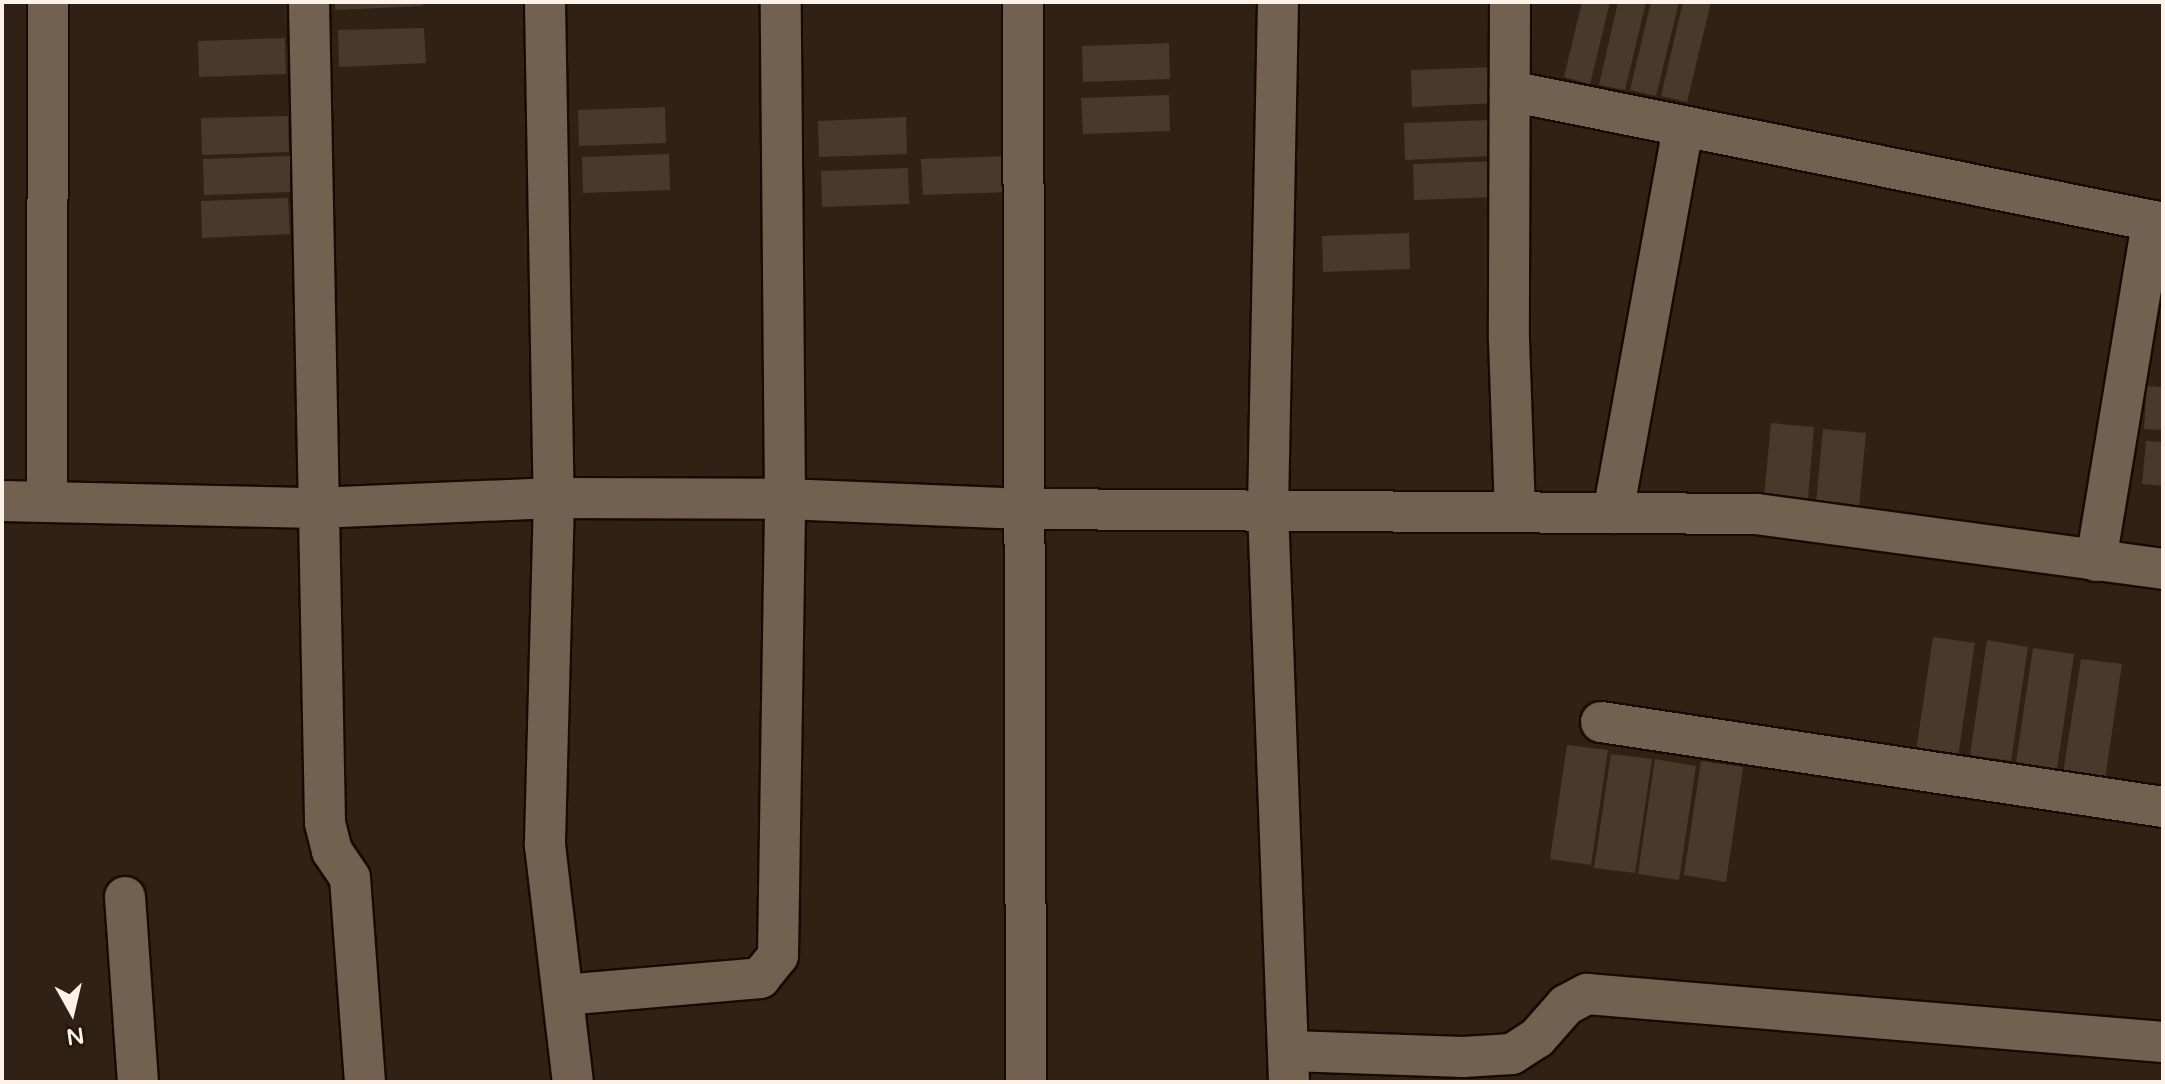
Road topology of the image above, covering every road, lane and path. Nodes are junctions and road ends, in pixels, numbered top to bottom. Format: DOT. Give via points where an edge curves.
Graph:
graph roads {
  1 [pos="48,2"];
  2 [pos="309,2"];
  3 [pos="545,2"];
  4 [pos="781,2"];
  5 [pos="1023,2"];
  6 [pos="1278,2"];
  7 [pos="1510,2"];
  8 [pos="1510,91"];
  9 [pos="1683,126"];
  10 [pos="2158,222"];
  11 [pos="554,498"];
  12 [pos="785,499"];
  13 [pos="2,501"];
  14 [pos="47,501"];
  15 [pos="316,508"];
  16 [pos="1024,509"];
  17 [pos="1268,509"];
  18 [pos="1515,512"];
  19 [pos="1613,513"];
  20 [pos="2096,561"];
  21 [pos="2163,569"];
  22 [pos="1601,722"];
  23 [pos="2163,807"];
  24 [pos="125,897"];
  25 [pos="563,995"];
  26 [pos="2163,1042"];
  27 [pos="1290,1066"];
  28 [pos="138,1082"];
  29 [pos="365,1082"];
  30 [pos="573,1082"];
  31 [pos="1026,1082"];
  1 -- 14 [label="street"];
  2 -- 15 [label="street"];
  3 -- 11 [label="street"];
  4 -- 12 [label="street"];
  5 -- 16 [label="street"];
  6 -- 17 [label="street"];
  7 -- 8 [label="street"];
  8 -- 9 [label="street"];
  8 -- 18 [label="street"];
  9 -- 10 [label="street"];
  9 -- 19 [label="street"];
  10 -- 20 [label="street"];
  11 -- 12 [label="street"];
  11 -- 15 [label="street"];
  11 -- 25 [label="street" via="545,845"];
  12 -- 16 [label="street"];
  12 -- 25 [label="street" via="778,956 760,978"];
  13 -- 14 [label="street"];
  14 -- 15 [label="street"];
  15 -- 29 [label="street" via="325,823 332,851 350,878"];
  16 -- 17 [label="street"];
  16 -- 31 [label="street"];
  17 -- 18 [label="street"];
  17 -- 27 [label="street"];
  18 -- 19 [label="street"];
  19 -- 20 [label="street" via="1757,514"];
  20 -- 21 [label="street"];
  22 -- 23 [label="street"];
  24 -- 28 [label="street"];
  25 -- 30 [label="street"];
  26 -- 27 [label="street" via="1587,994 1566,1005 1537,1038 1512,1054"];
}
